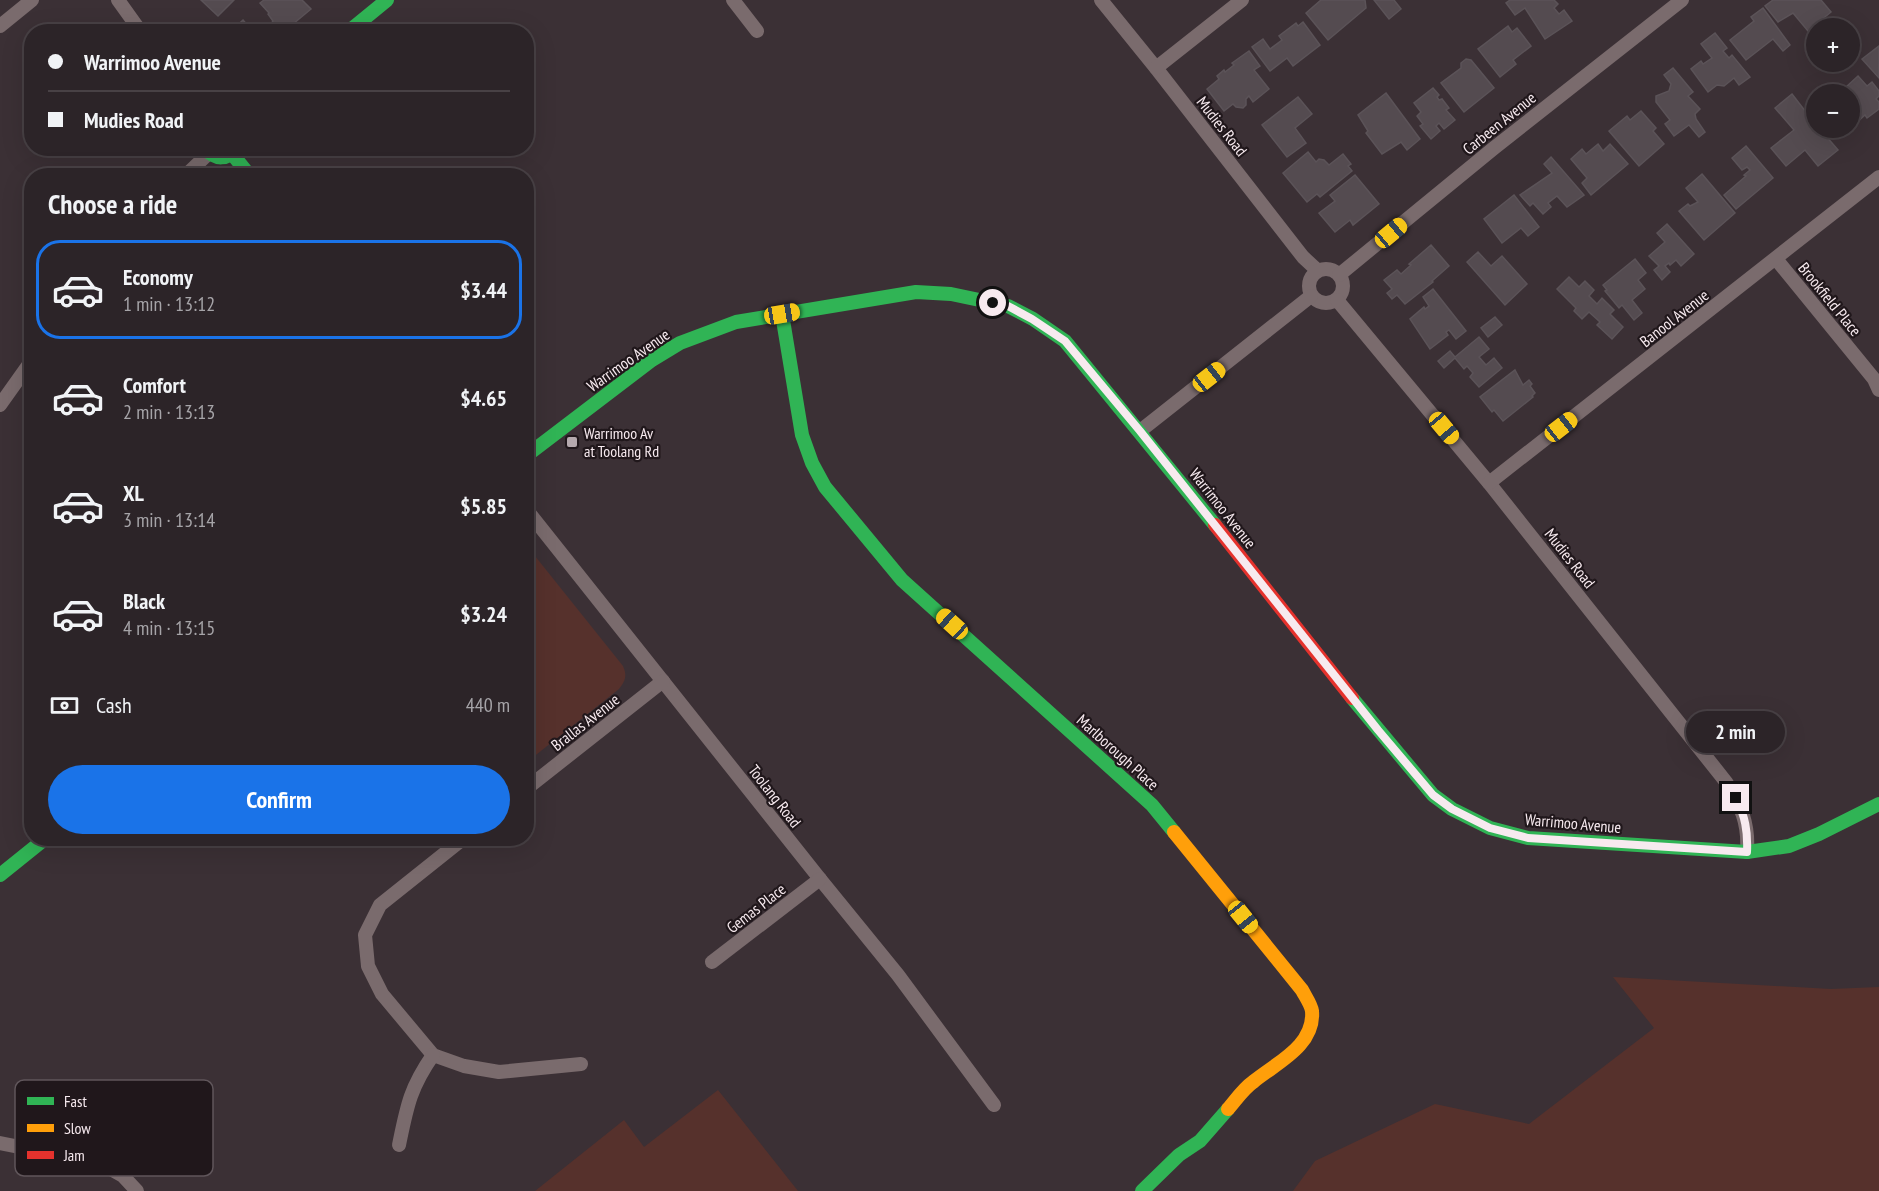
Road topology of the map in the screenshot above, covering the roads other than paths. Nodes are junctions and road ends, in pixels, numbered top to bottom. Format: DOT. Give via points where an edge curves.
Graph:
graph roads {
  1 [pos="32,0"];
  2 [pos="118,0"];
  3 [pos="387,0"];
  4 [pos="733,0"];
  5 [pos="1101,0"];
  6 [pos="1242,0"];
  7 [pos="1682,0"];
  8 [pos="135,24"];
  9 [pos="358,24"];
  10 [pos="0,26"];
  11 [pos="757,30"];
  12 [pos="1156,68"];
  13 [pos="203,156"];
  14 [pos="192,168"];
  15 [pos="1879,177"];
  16 [pos="1776,259"];
  17 [pos="1317,270"];
  18 [pos="1339,275"];
  19 [pos="1311,296"];
  20 [pos="1337,300"];
  21 [pos="782,314"];
  22 [pos="24,371"];
  23 [pos="1879,390"];
  24 [pos="0,405"];
  25 [pos="1140,431"];
  26 [pos="534,450"];
  27 [pos="1489,483"];
  28 [pos="534,519"];
  29 [pos="663,681"];
  30 [pos="534,783"];
  31 [pos="1879,804"];
  32 [pos="36,846"];
  33 [pos="454,846"];
  34 [pos="1747,852"];
  35 [pos="0,875"];
  36 [pos="820,879"];
  37 [pos="712,962"];
  38 [pos="433,1055"];
  39 [pos="581,1064"];
  40 [pos="994,1105"];
  41 [pos="0,1143"];
  42 [pos="399,1145"];
  43 [pos="15,1146"];
  44 [pos="123,1176"];
  45 [pos="137,1191"];
  46 [pos="1142,1191"];
  1 -- 10 [label="street"];
  2 -- 8 [label="street"];
  3 -- 9 [label="street"];
  4 -- 11 [label="street"];
  5 -- 12 [label="street, Mudies Road"];
  6 -- 12 [label="street"];
  7 -- 18 [label="street, Carbeen Avenue"];
  12 -- 17 [label="street, Mudies Road"];
  13 -- 14 [label="street"];
  15 -- 16 [label="street, Banool Avenue"];
  16 -- 23 [label="street, Brookfield Place"];
  16 -- 27 [label="street, Banool Avenue"];
  17 -- 18 [label="street" via="1329,269"];
  17 -- 19 [label="street" via="1308,285"];
  18 -- 20 [label="street" via="1343,291"];
  19 -- 20 [label="street" via="1322,303"];
  19 -- 25 [label="street"];
  20 -- 27 [label="street, Mudies Road"];
  21 -- 25 [label="street, Warrimoo Avenue" via="916,292 951,294 1008,306 1065,341"];
  21 -- 26 [label="street, Warrimoo Avenue" via="736,322 680,343"];
  21 -- 46 [label="street, Marlborough Place" via="802,435 825,487 902,580 1152,805 1302,990 1312,1009 1310,1029 1299,1046 1251,1083 1200,1141 1179,1155"];
  22 -- 24 [label="street"];
  25 -- 34 [label="street, Warrimoo Avenue" via="1378,730 1433,795 1452,809 1490,828 1528,838"];
  27 -- 34 [label="street, Mudies Road" via="1726,782 1745,818"];
  28 -- 29 [label="street, Toolang Road"];
  29 -- 30 [label="street, Brallas Avenue"];
  29 -- 36 [label="street, Toolang Road"];
  31 -- 34 [label="street, Warrimoo Avenue" via="1789,846"];
  32 -- 35 [label="street"];
  33 -- 38 [label="street" via="380,905 365,935 368,966 382,994"];
  36 -- 37 [label="street, Gemas Place"];
  36 -- 40 [label="street, Toolang Road" via="898,975"];
  38 -- 39 [label="street" via="464,1066 500,1072"];
  38 -- 42 [label="street" via="409,1098"];
  41 -- 43 [label="street"];
  44 -- 45 [label="street"];
}
